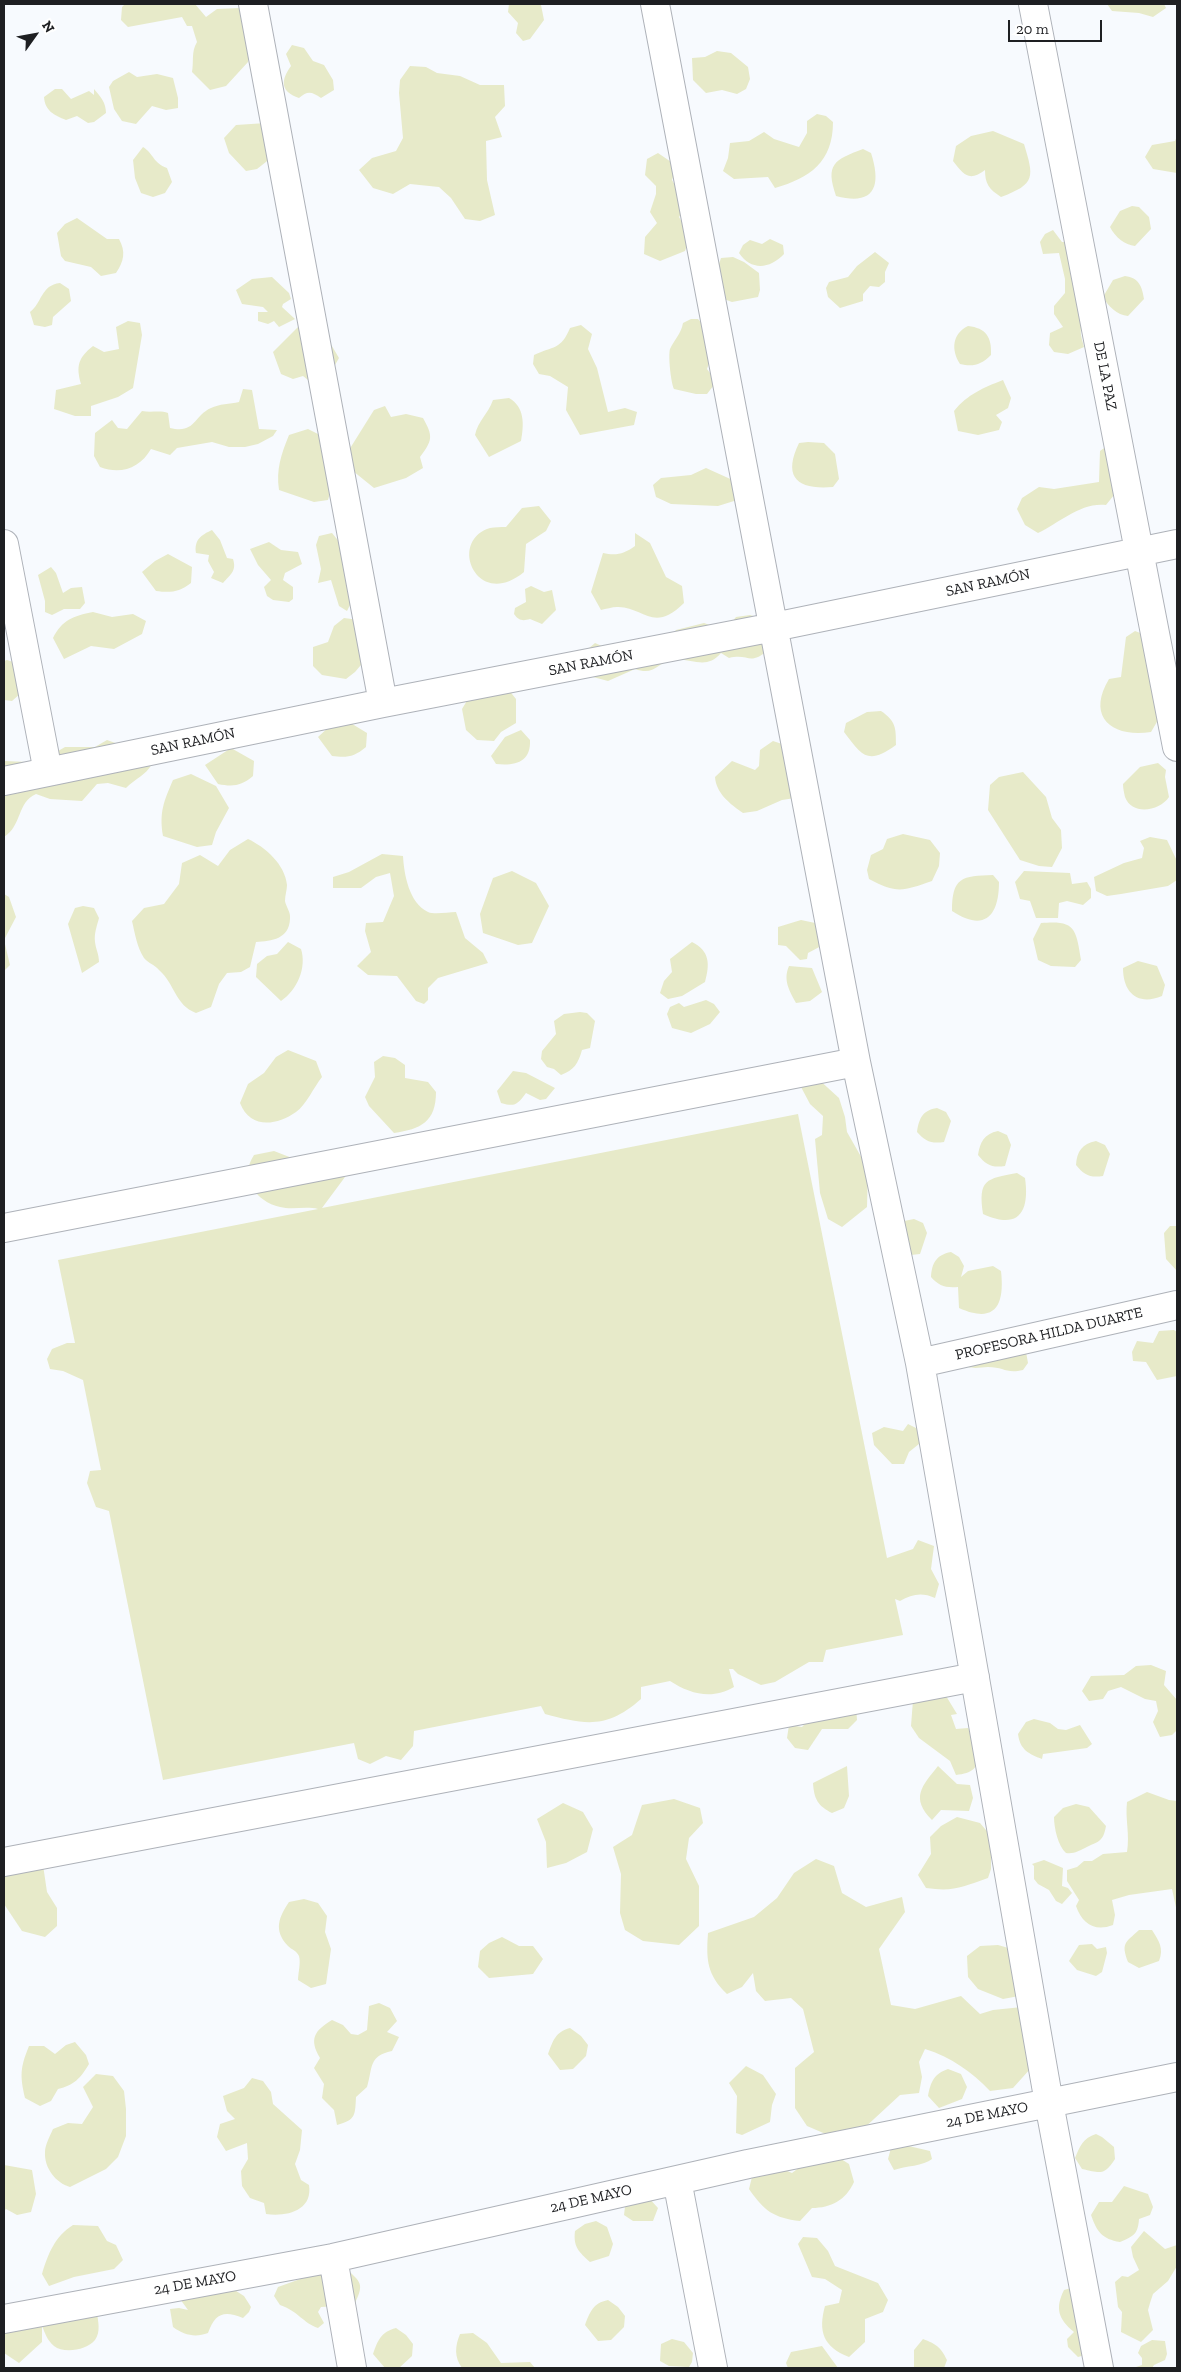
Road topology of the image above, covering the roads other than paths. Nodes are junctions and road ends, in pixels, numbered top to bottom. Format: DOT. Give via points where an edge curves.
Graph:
graph roads {
  1 [pos="253,4"];
  2 [pos="655,4"];
  3 [pos="1033,4"];
  4 [pos="4,544"];
  5 [pos="1177,544"];
  6 [pos="1139,552"];
  7 [pos="774,627"];
  8 [pos="383,703"];
  9 [pos="1177,747"];
  10 [pos="48,772"];
  11 [pos="4,780"];
  12 [pos="856,1062"];
  13 [pos="4,1228"];
  14 [pos="1177,1305"];
  15 [pos="920,1363"];
  16 [pos="975,1677"];
  17 [pos="4,1862"];
  18 [pos="1177,2077"];
  19 [pos="1049,2103"];
  20 [pos="677,2180"];
  21 [pos="332,2258"];
  22 [pos="4,2318"];
  23 [pos="352,2368"];
  24 [pos="713,2368"];
  25 [pos="1099,2368"];
  1 -- 8 [label="street"];
  2 -- 7 [label="street"];
  3 -- 6 [label="street, DE LA PAZ"];
  4 -- 10 [label="street"];
  5 -- 6 [label="street, SAN RAMÓN"];
  6 -- 7 [label="street, SAN RAMÓN"];
  6 -- 9 [label="street, DE LA PAZ"];
  7 -- 8 [label="street, SAN RAMÓN"];
  7 -- 12 [label="street"];
  8 -- 10 [label="street, SAN RAMÓN"];
  10 -- 11 [label="street, SAN RAMÓN"];
  12 -- 13 [label="street"];
  12 -- 15 [label="street"];
  14 -- 15 [label="street, PROFESORA HILDA DUARTE"];
  15 -- 16 [label="street"];
  16 -- 17 [label="street"];
  16 -- 19 [label="street"];
  18 -- 19 [label="street, 24 DE MAYO"];
  19 -- 20 [label="street, 24 DE MAYO"];
  19 -- 25 [label="street"];
  20 -- 21 [label="street, 24 DE MAYO"];
  20 -- 24 [label="street"];
  21 -- 22 [label="street, 24 DE MAYO"];
  21 -- 23 [label="street"];
}
